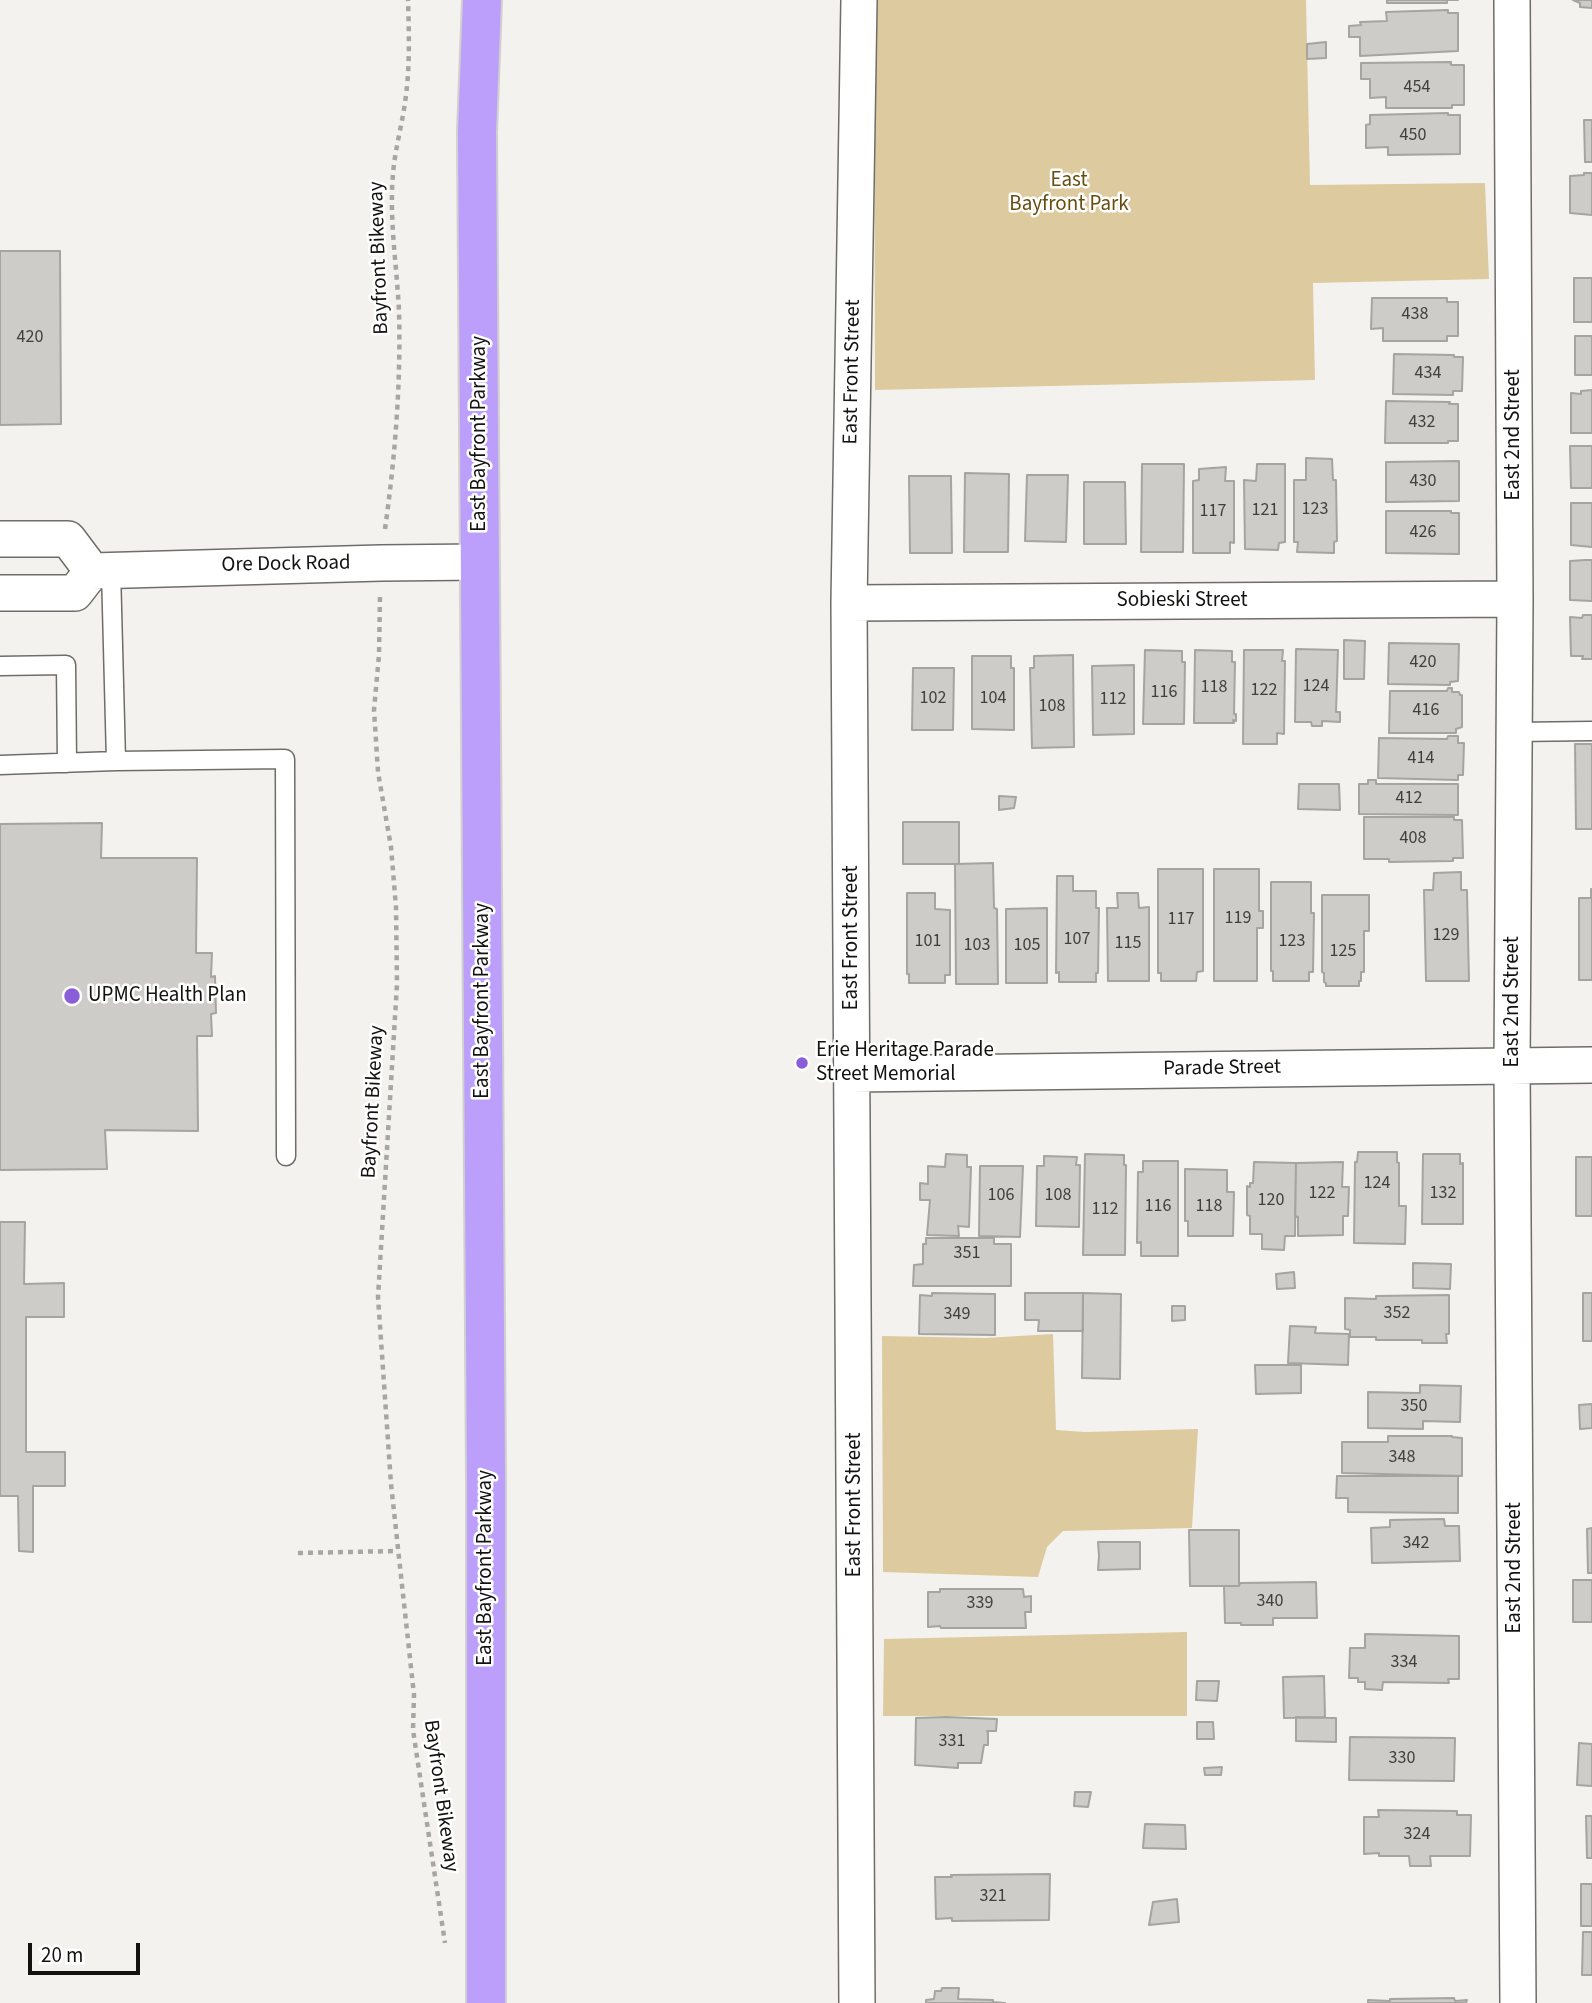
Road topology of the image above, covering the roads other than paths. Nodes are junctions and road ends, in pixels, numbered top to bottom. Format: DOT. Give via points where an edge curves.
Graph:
graph roads {
  1 [pos="482,0"];
  2 [pos="859,0"];
  3 [pos="1512,0"];
  4 [pos="0,539"];
  5 [pos="480,562"];
  6 [pos="102,570"];
  7 [pos="0,593"];
  8 [pos="1515,598"];
  9 [pos="849,603"];
  10 [pos="0,666"];
  11 [pos="1514,732"];
  12 [pos="1592,732"];
  13 [pos="116,761"];
  14 [pos="67,763"];
  15 [pos="0,765"];
  16 [pos="1512,1065"];
  17 [pos="1592,1065"];
  18 [pos="853,1073"];
  19 [pos="286,1156"];
  20 [pos="486,2003"];
  21 [pos="858,2003"];
  22 [pos="1518,2003"];
  1 -- 5 [label="highway, East Bayfront Parkway" via="477,132"];
  2 -- 9 [label="street, East Front Street"];
  3 -- 8 [label="street, East 2nd Street"];
  4 -- 6 [label="street" via="68,539"];
  5 -- 6 [label="street, Ore Dock Road"];
  5 -- 20 [label="highway, East Bayfront Parkway"];
  6 -- 7 [label="street" via="75,593"];
  6 -- 13 [label="lane"];
  8 -- 9 [label="street, Sobieski Street"];
  8 -- 11 [label="street, East 2nd Street"];
  9 -- 18 [label="street, East Front Street"];
  10 -- 14 [label="lane" via="66,665"];
  11 -- 12 [label="lane"];
  11 -- 16 [label="street, East 2nd Street"];
  13 -- 14 [label="lane"];
  13 -- 19 [label="lane" via="285,759"];
  14 -- 15 [label="lane"];
  16 -- 17 [label="street, Parade Street"];
  16 -- 18 [label="street, Parade Street"];
  16 -- 22 [label="street, East 2nd Street"];
  18 -- 21 [label="street, East Front Street"];
}
